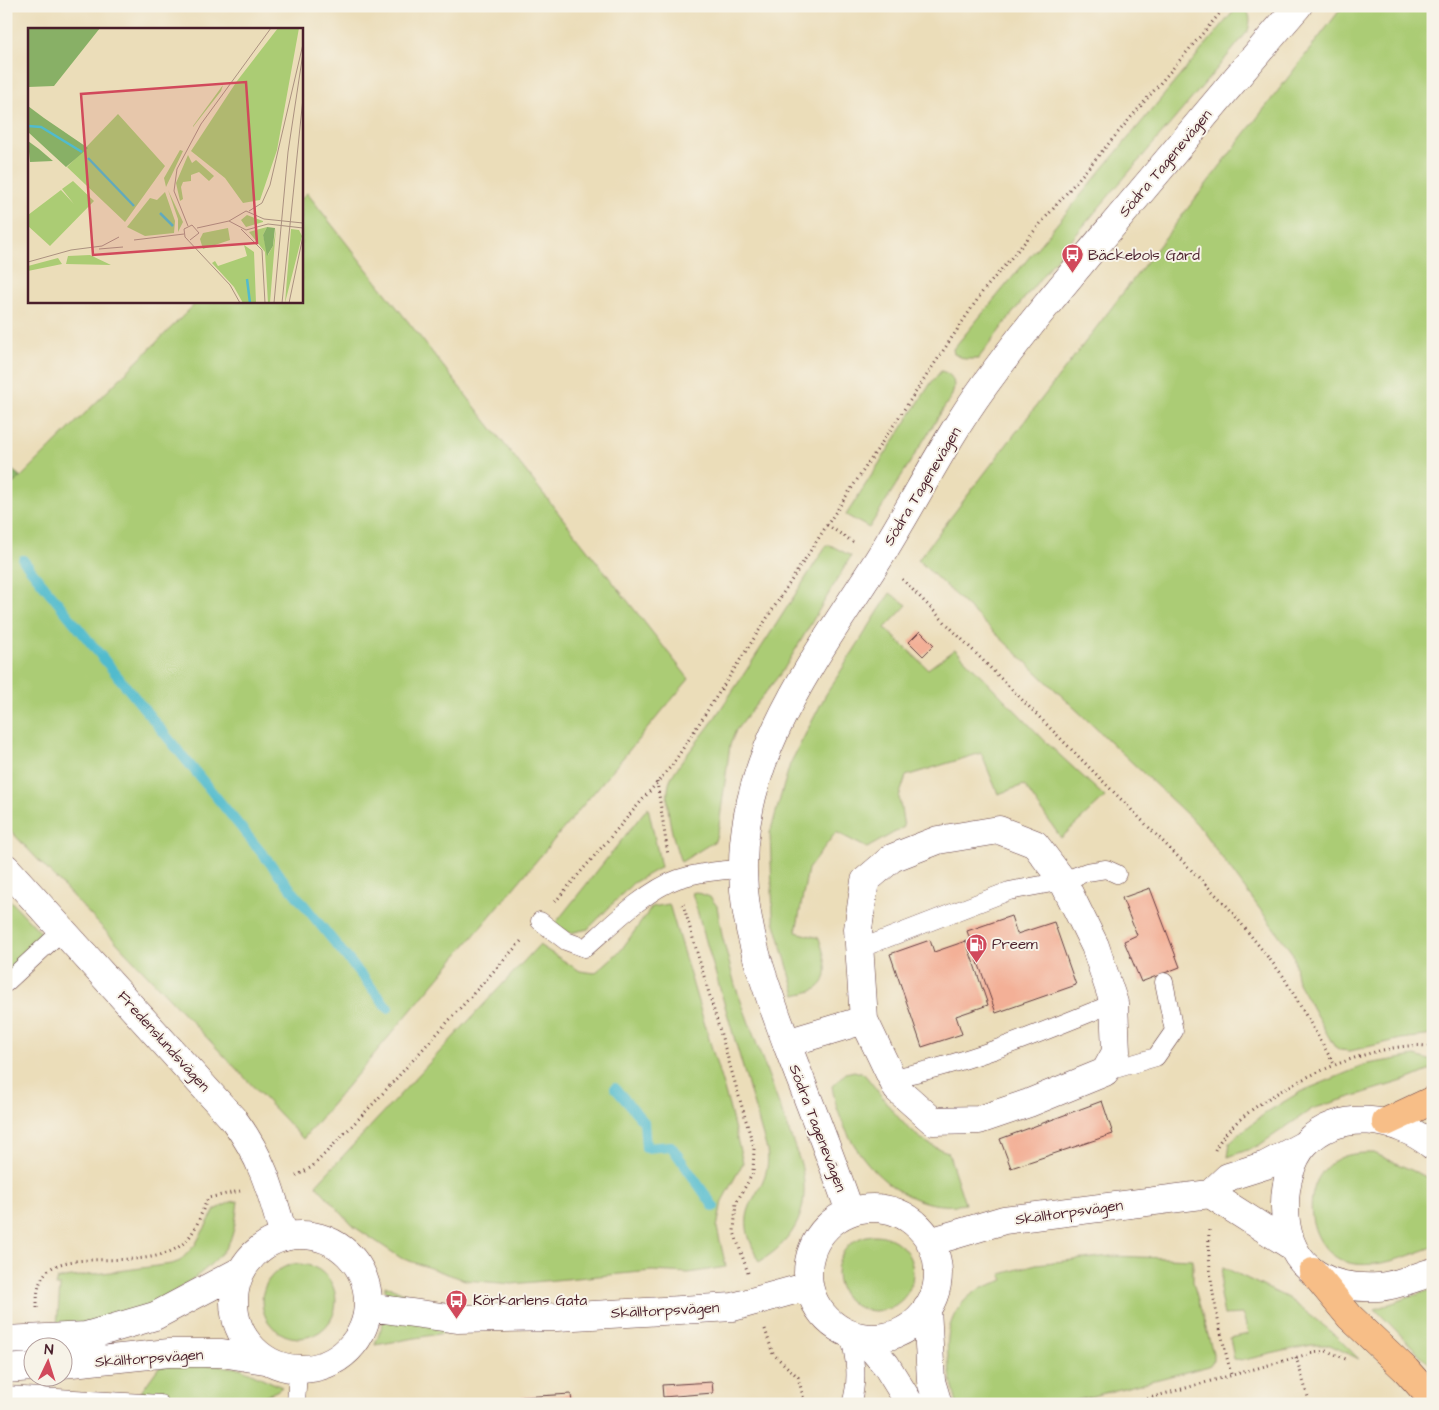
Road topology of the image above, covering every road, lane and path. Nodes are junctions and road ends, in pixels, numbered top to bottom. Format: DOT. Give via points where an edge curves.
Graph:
graph roads {
  1 [pos="1226,6"];
  2 [pos="1298,6"];
  3 [pos="827,525"];
  4 [pos="878,559"];
  5 [pos="657,782"];
  6 [pos="6,868"];
  7 [pos="743,869"];
  8 [pos="1117,874"];
  9 [pos="676,880"];
  10 [pos="1062,881"];
  11 [pos="540,922"];
  12 [pos="64,929"];
  13 [pos="859,949"];
  14 [pos="1164,982"];
  15 [pos="6,983"];
  16 [pos="1114,1004"];
  17 [pos="864,1020"];
  18 [pos="787,1043"];
  19 [pos="1433,1047"];
  20 [pos="1105,1072"];
  21 [pos="892,1078"];
  22 [pos="1433,1100"];
  23 [pos="1386,1122"];
  24 [pos="1304,1145"];
  25 [pos="1433,1146"];
  26 [pos="269,1186"];
  27 [pos="1210,1194"];
  28 [pos="850,1212"];
  29 [pos="284,1237"];
  30 [pos="930,1242"];
  31 [pos="1290,1246"];
  32 [pos="240,1271"];
  33 [pos="1313,1272"];
  34 [pos="1433,1272"];
  35 [pos="809,1286"];
  36 [pos="758,1300"];
  37 [pos="368,1307"];
  38 [pos="927,1308"];
  39 [pos="37,1311"];
  40 [pos="856,1335"];
  41 [pos="6,1340"];
  42 [pos="1296,1358"];
  43 [pos="266,1360"];
  44 [pos="72,1363"];
  45 [pos="1352,1363"];
  46 [pos="22,1368"];
  47 [pos="6,1369"];
  48 [pos="298,1370"];
  49 [pos="6,1395"];
  50 [pos="1433,1400"];
  51 [pos="294,1402"];
  52 [pos="160,1404"];
  53 [pos="805,1404"];
  54 [pos="851,1404"];
  55 [pos="910,1404"];
  56 [pos="938,1404"];
  57 [pos="1128,1404"];
  58 [pos="1306,1404"];
  1 -- 3 [label="path" via="983,291"];
  2 -- 4 [label="street, Södra Tagenevägen" via="1025,332 977,397"];
  3 -- 4 [label="path"];
  3 -- 5 [label="path" via="673,764"];
  4 -- 7 [label="street, Södra Tagenevägen" via="808,670 766,752 752,793"];
  4 -- 19 [label="path" via="907,583 1228,907 1282,976 1334,1064 1385,1049"];
  5 -- 9 [label="path" via="668,856"];
  5 -- 11 [label="path"];
  6 -- 12 [label="street, Fredenslundsvägen"];
  7 -- 9 [label="lane" via="711,870"];
  7 -- 18 [label="street, Södra Tagenevägen" via="744,902 753,950 766,993"];
  8 -- 10 [label="lane" via="1106,869"];
  9 -- 11 [label="lane" via="651,893 585,948 566,941"];
  9 -- 36 [label="path" via="754,1148 753,1173 736,1204 734,1232"];
  10 -- 13 [label="lane" via="1009,892"];
  10 -- 13 [label="street" via="1035,844 999,830 938,840 892,858 866,881 858,929"];
  10 -- 16 [label="street" via="1095,946"];
  11 -- 26 [label="path" via="312,1167"];
  12 -- 15 [label="lane"];
  12 -- 26 [label="street, Fredenslundsvägen" via="234,1120 251,1142"];
  13 -- 17 [label="street"];
  14 -- 20 [label="lane" via="1174,1031 1156,1057"];
  16 -- 20 [label="street" via="1116,1052"];
  16 -- 21 [label="lane" via="985,1052"];
  17 -- 18 [label="street, Södra Tagenevägen"];
  17 -- 21 [label="street"];
  18 -- 28 [label="street, Södra Tagenevägen"];
  20 -- 21 [label="street" via="979,1120 933,1121 897,1089"];
  22 -- 23 [label="highway"];
  23 -- 24 [label="street" via="1362,1119 1338,1124"];
  23 -- 25 [label="street"];
  24 -- 27 [label="street" via="1266,1165 1228,1177"];
  24 -- 31 [label="street" via="1289,1172 1285,1196 1284,1222"];
  26 -- 29 [label="street, Fredenslundsvägen"];
  26 -- 39 [label="path" via="208,1198 190,1237 170,1252 150,1259 118,1258 58,1264 44,1274 38,1287"];
  27 -- 30 [label="street, Skälltorpsvägen" via="1004,1220"];
  27 -- 31 [label="street"];
  28 -- 30 [label="street" via="872,1208 895,1211 916,1224"];
  28 -- 35 [label="street" via="830,1224 816,1241 808,1263"];
  29 -- 32 [label="street, Skälltorpsvägen" via="254,1253"];
  29 -- 37 [label="street, Skälltorpsvägen" via="295,1234 320,1238 343,1250 362,1275"];
  30 -- 38 [label="street" via="935,1252 938,1275 933,1298"];
  31 -- 33 [label="street"];
  32 -- 41 [label="street, Skälltorpsvägen" via="155,1316 86,1336"];
  32 -- 43 [label="street, Skälltorpsvägen" via="234,1292 237,1326 248,1345"];
  33 -- 34 [label="street" via="1334,1282 1379,1287"];
  33 -- 50 [label="highway" via="1350,1317"];
  35 -- 36 [label="street, Skälltorpsvägen"];
  35 -- 40 [label="street" via="819,1310 838,1328"];
  36 -- 37 [label="street, Skälltorpsvägen" via="733,1307 467,1318"];
  36 -- 53 [label="path" via="773,1354 798,1377"];
  37 -- 48 [label="street, Skälltorpsvägen" via="362,1332 346,1353 323,1366"];
  38 -- 40 [label="street" via="910,1326 899,1332 874,1338"];
  38 -- 56 [label="street" via="932,1381"];
  40 -- 54 [label="lane" via="856,1390"];
  40 -- 55 [label="street" via="886,1365"];
  42 -- 45 [label="path" via="1326,1351"];
  42 -- 57 [label="path"];
  42 -- 58 [label="path" via="1308,1397"];
  43 -- 44 [label="street, Skälltorpsvägen" via="222,1353 169,1353"];
  43 -- 48 [label="street, Skälltorpsvägen"];
  46 -- 47 [label="street"];
  48 -- 51 [label="lane"];
  49 -- 52 [label="lane"];
}
